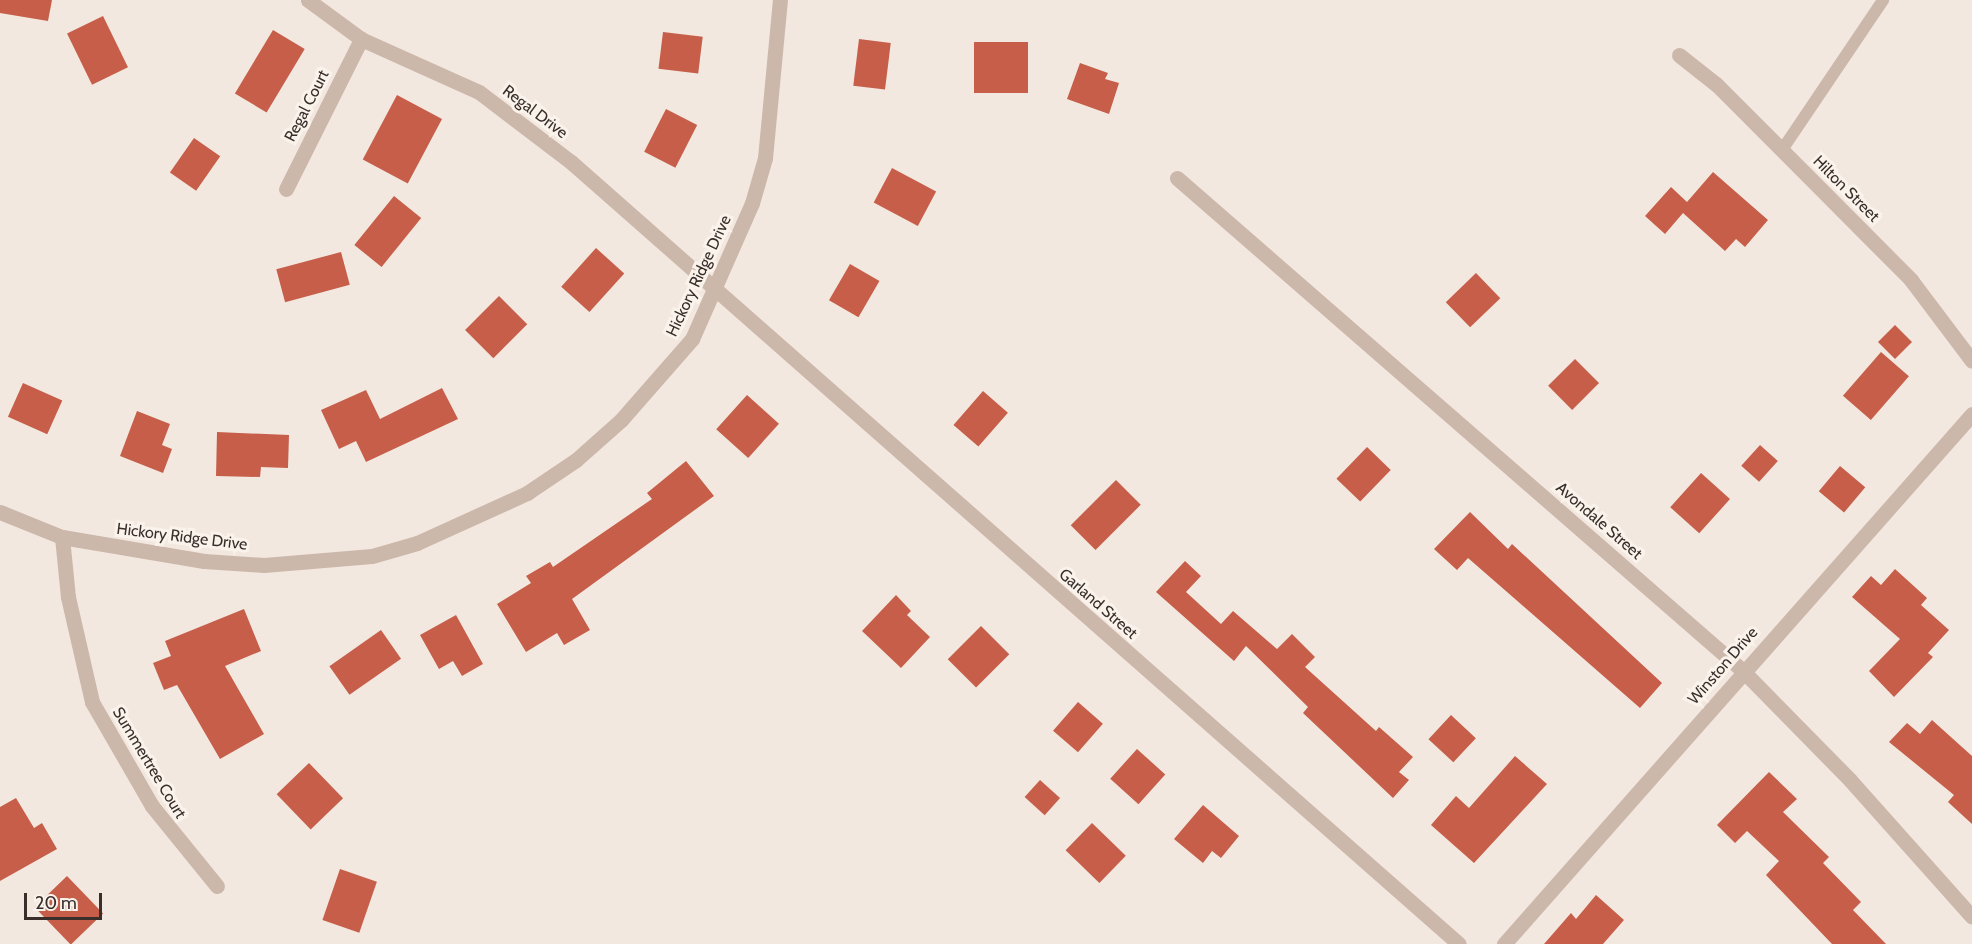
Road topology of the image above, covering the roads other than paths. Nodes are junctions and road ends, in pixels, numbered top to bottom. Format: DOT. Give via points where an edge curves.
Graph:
graph roads {
  1 [pos="308,0"];
  2 [pos="780,0"];
  3 [pos="1883,0"];
  4 [pos="361,39"];
  5 [pos="1679,55"];
  6 [pos="1782,150"];
  7 [pos="1177,178"];
  8 [pos="286,189"];
  9 [pos="714,291"];
  10 [pos="1972,361"];
  11 [pos="1972,414"];
  12 [pos="0,512"];
  13 [pos="62,537"];
  14 [pos="1742,670"];
  15 [pos="216,886"];
  16 [pos="1972,917"];
  17 [pos="1459,944"];
  18 [pos="1504,944"];
  1 -- 4 [label="street, Regal Drive"];
  2 -- 9 [label="street, Hickory Ridge Drive" via="765,158 752,203"];
  3 -- 6 [label="lane"];
  4 -- 8 [label="street, Regal Court"];
  4 -- 9 [label="street, Regal Drive" via="479,92 571,162"];
  5 -- 6 [label="street, Hilton Street"];
  6 -- 10 [label="street, Hilton Street" via="1911,280"];
  7 -- 14 [label="street, Avondale Street"];
  9 -- 13 [label="street, Hickory Ridge Drive" via="692,339 621,420 576,460 527,493 417,543 324,562 264,565 204,561"];
  9 -- 17 [label="street, Garland Street"];
  11 -- 14 [label="street, Winston Drive"];
  12 -- 13 [label="street, Hickory Ridge Drive"];
  13 -- 15 [label="street, Summertree Court" via="68,597 92,702 152,806"];
  14 -- 16 [label="street, Avondale Street" via="1850,780"];
  14 -- 18 [label="street, Winston Drive"];
}
